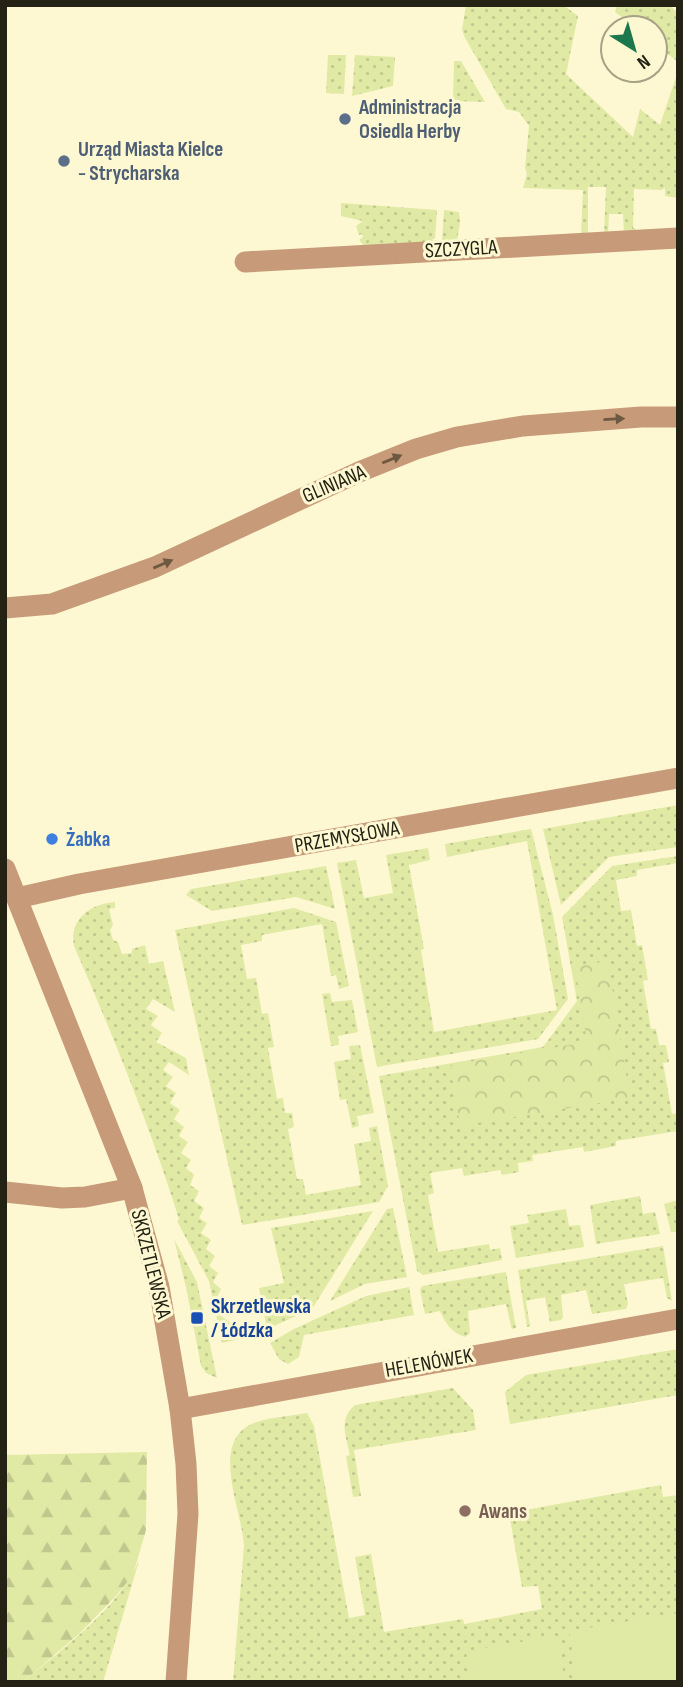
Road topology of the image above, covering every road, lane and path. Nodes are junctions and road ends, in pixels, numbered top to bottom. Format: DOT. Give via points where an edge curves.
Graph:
graph roads {
  1 [pos="678,238"];
  2 [pos="245,262"];
  3 [pos="678,417"];
  4 [pos="5,608"];
  5 [pos="678,778"];
  6 [pos="5,869"];
  7 [pos="17,898"];
  8 [pos="132,1188"];
  9 [pos="5,1192"];
  10 [pos="678,1319"];
  11 [pos="180,1409"];
  12 [pos="176,1682"];
  1 -- 2 [label="street, SZCZYGLA"];
  4 -- 3 [label="street, GLINIANA, one-way" via="52,604 99,588 190,552 300,498 416,449 523,426"];
  5 -- 7 [label="street, PRZEMYSŁOWA"];
  6 -- 7 [label="street, SKRZETLEWSKA"];
  7 -- 8 [label="street, SKRZETLEWSKA"];
  8 -- 9 [label="street" via="62,1198"];
  8 -- 11 [label="street, SKRZETLEWSKA" via="159,1287"];
  10 -- 11 [label="street, HELENÓWEK"];
  11 -- 12 [label="street, SKRZETLEWSKA" via="188,1514"];
}
